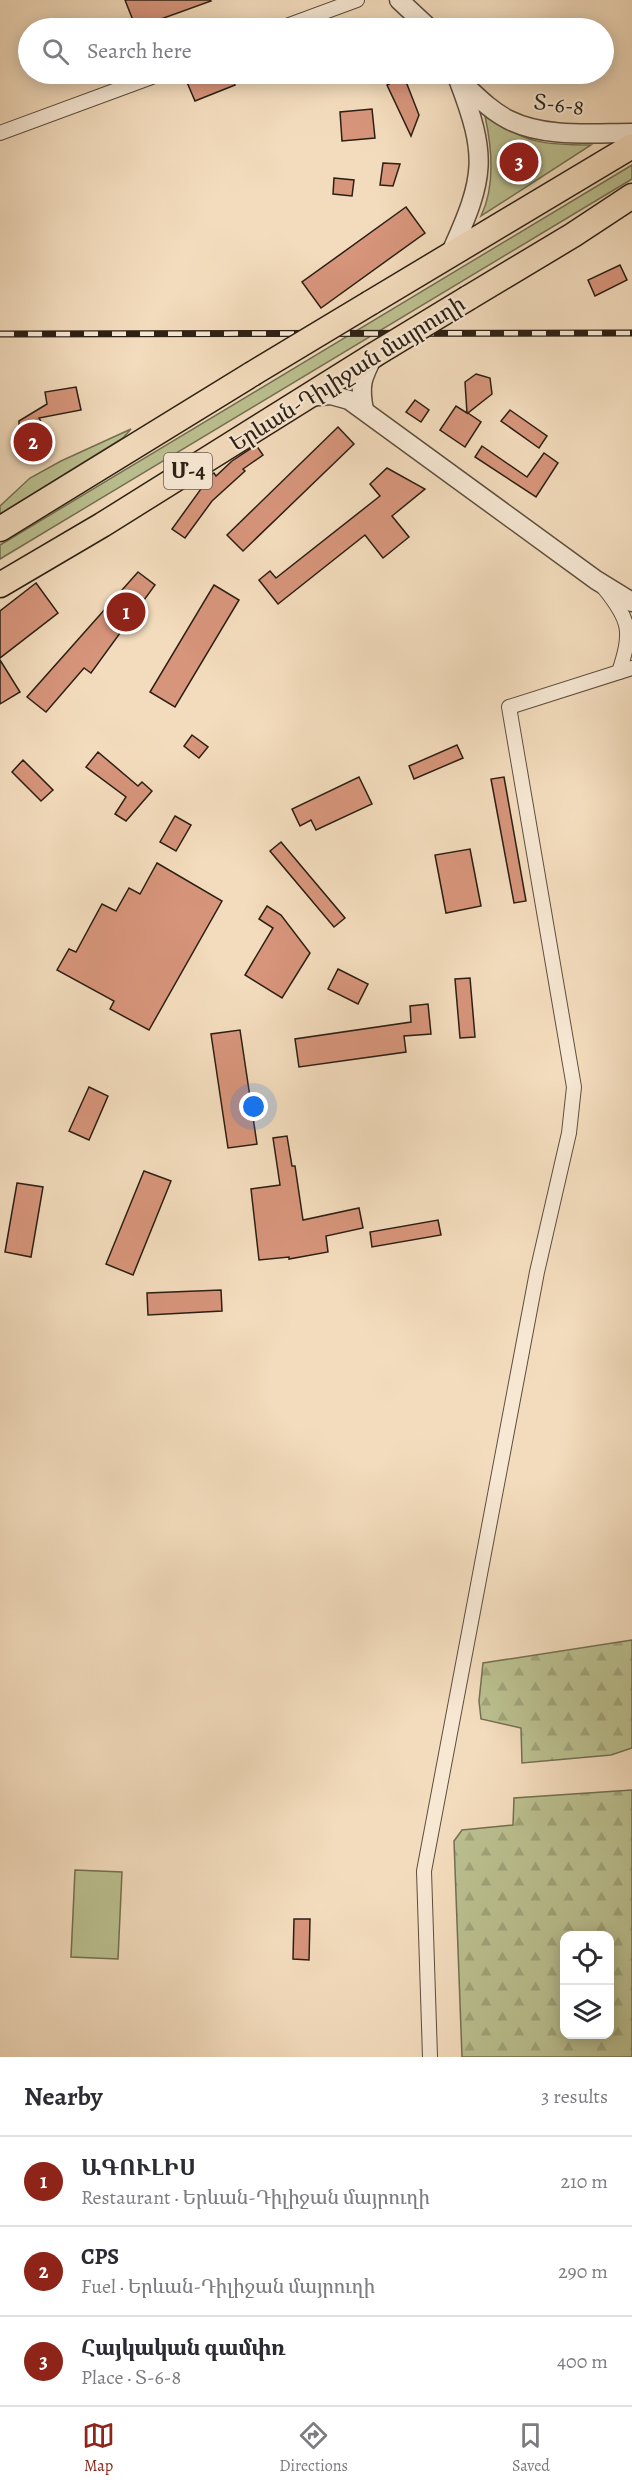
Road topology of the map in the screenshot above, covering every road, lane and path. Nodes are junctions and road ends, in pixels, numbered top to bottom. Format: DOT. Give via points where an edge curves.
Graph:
graph roads {
  1 [pos="357,0"];
  2 [pos="399,0"];
  3 [pos="308,18"];
  4 [pos="418,18"];
  5 [pos="133,84"];
  6 [pos="460,84"];
  7 [pos="465,84"];
  8 [pos="0,133"];
  9 [pos="632,133"];
  10 [pos="632,147"];
  11 [pos="632,196"];
  12 [pos="451,252"];
  13 [pos="374,355"];
  14 [pos="306,397"];
  15 [pos="364,410"];
  16 [pos="0,529"];
  17 [pos="596,580"];
  18 [pos="0,585"];
  19 [pos="632,602"];
  20 [pos="625,670"];
  21 [pos="430,2057"];
  1 -- 3 [label="street"];
  2 -- 4 [label="street"];
  5 -- 8 [label="street"];
  6 -- 12 [label="street, Տ-6-8 / Տ-6-8" via="478,137 479,176 471,209"];
  7 -- 9 [label="street, Տ-6-8 / Տ-6-8" via="491,109 528,126 571,132"];
  10 -- 12 [label="highway, Մ-4"];
  11 -- 13 [label="highway, Երևան-Դիլիջան մայրուղի / Մ-4, bridge"];
  12 -- 16 [label="highway, Մ-4, bridge"];
  13 -- 14 [label="highway, Երևան-Դիլիջան մայրուղի / Մ-4"];
  13 -- 15 [label="street" via="362,378"];
  14 -- 15 [label="street" via="340,397"];
  14 -- 18 [label="highway, Երևան-Դիլիջան մայրուղի / Մ-4"];
  15 -- 17 [label="street"];
  17 -- 19 [label="street"];
  17 -- 20 [label="street" via="627,621 631,639"];
  20 -- 21 [label="street" via="509,707 574,1087 569,1133 537,1272 424,1871"];
}
